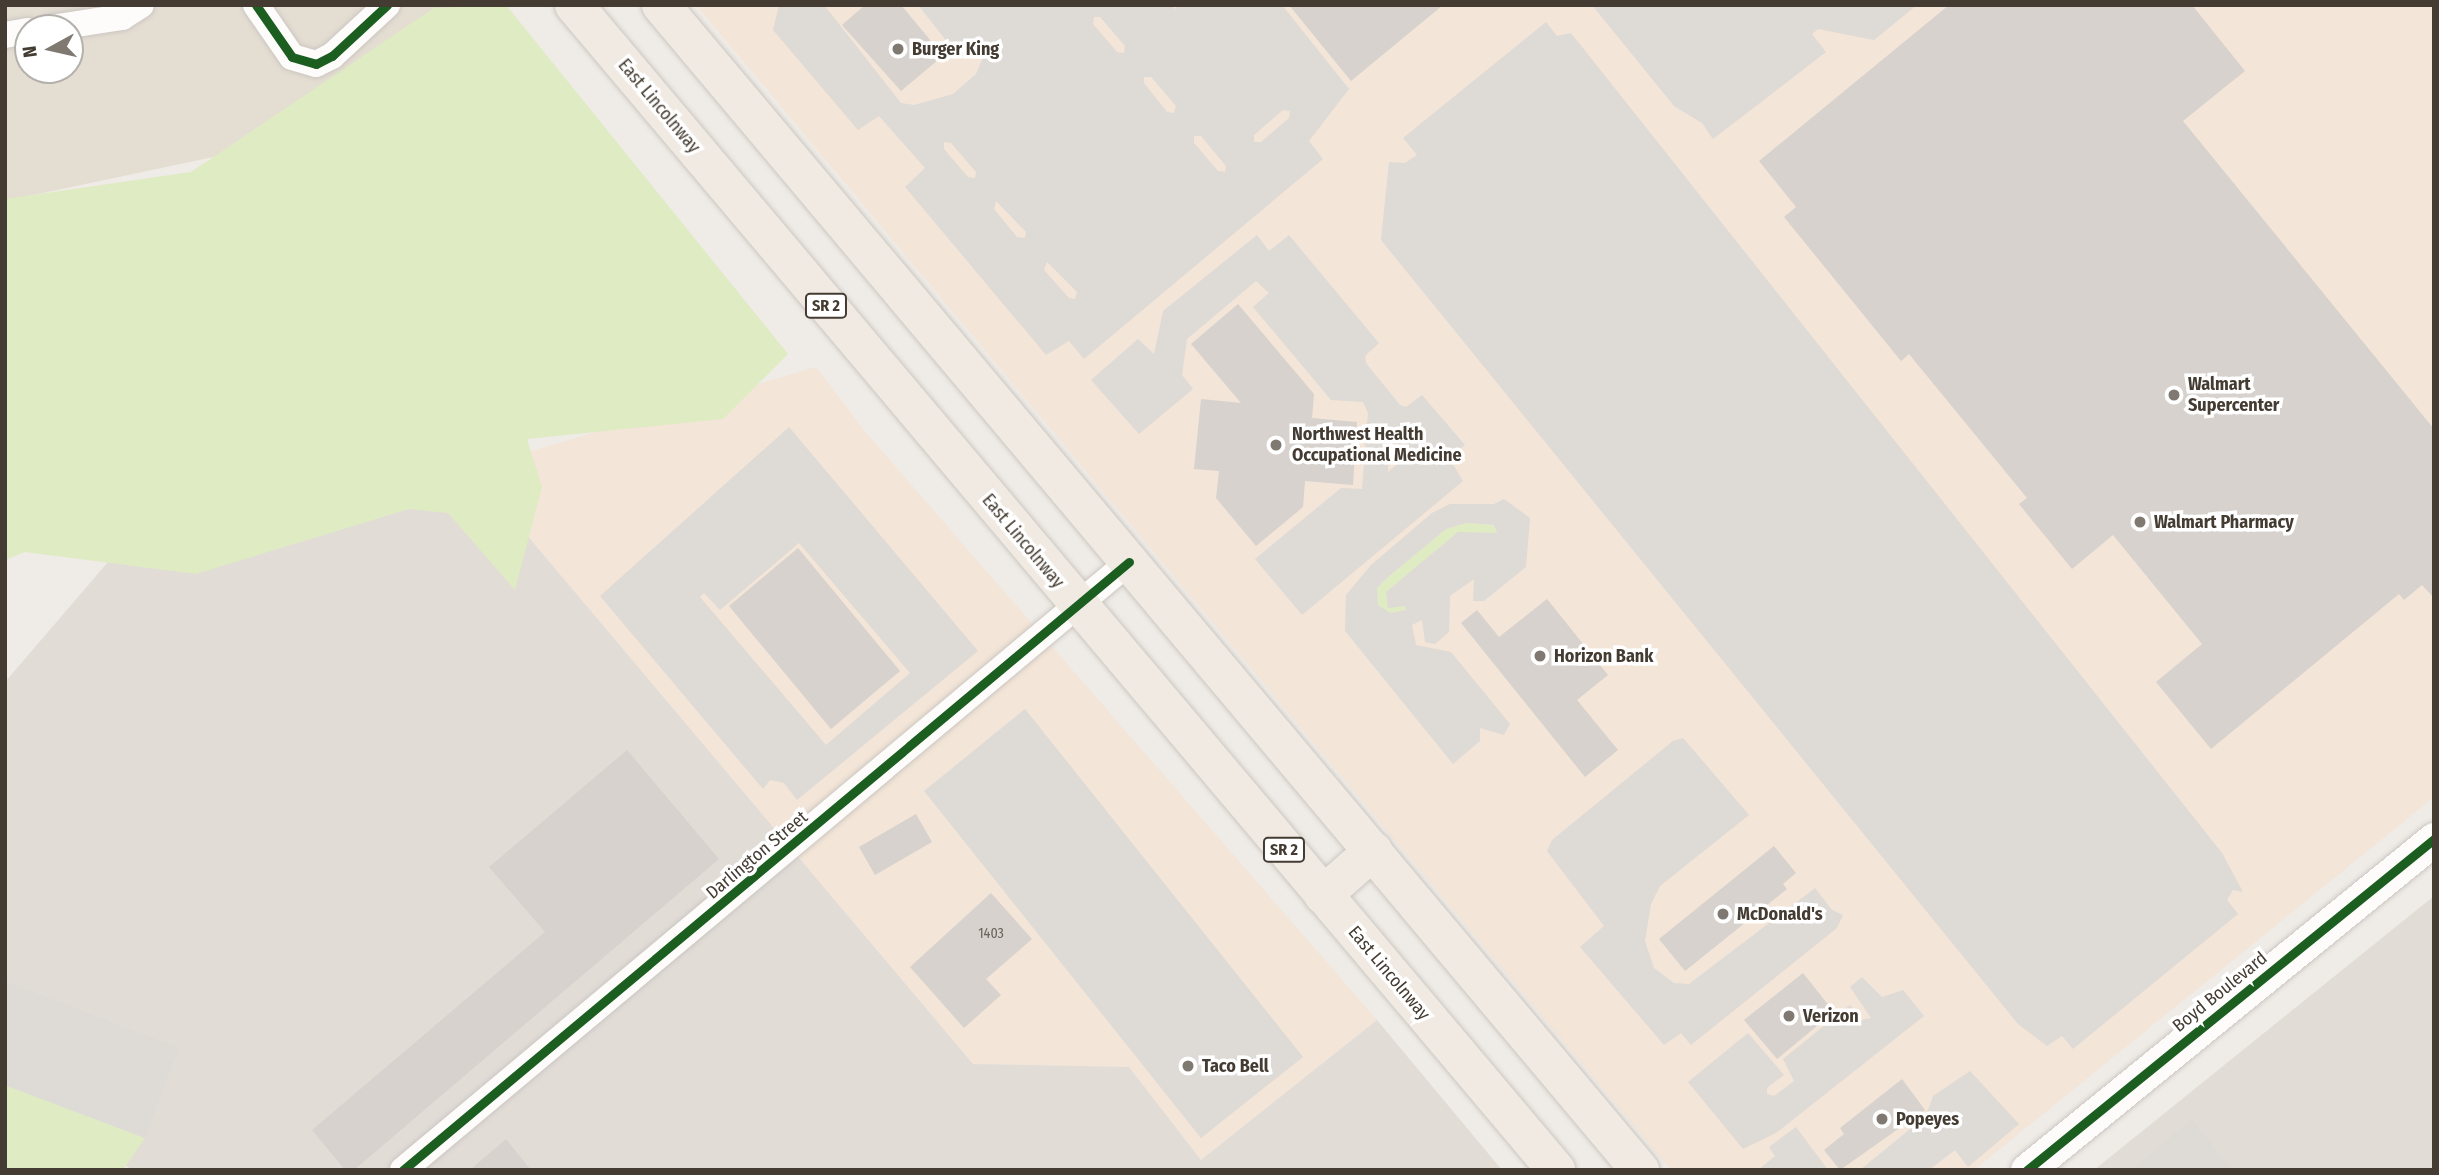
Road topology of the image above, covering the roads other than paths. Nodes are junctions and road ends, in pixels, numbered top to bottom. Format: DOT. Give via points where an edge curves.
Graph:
graph roads {
  1 [pos="141,5"];
  2 [pos="256,5"];
  3 [pos="387,5"];
  4 [pos="574,5"];
  5 [pos="661,5"];
  6 [pos="84,23"];
  7 [pos="1129,562"];
  8 [pos="1078,606"];
  9 [pos="2434,839"];
  10 [pos="1373,851"];
  11 [pos="1323,895"];
  12 [pos="403,1170"];
  13 [pos="1556,1170"];
  14 [pos="1640,1170"];
  15 [pos="2027,1170"];
  1 -- 6 [label="street" via="122,18"];
  2 -- 3 [label="street" via="292,57 316,64 332,56"];
  4 -- 8 [label="main road, East Lincolnway / SR 2"];
  5 -- 7 [label="main road"];
  7 -- 8 [label="street, Darlington Street"];
  7 -- 10 [label="main road"];
  8 -- 11 [label="main road, East Lincolnway / SR 2"];
  8 -- 12 [label="street, Darlington Street"];
  9 -- 15 [label="street, Boyd Boulevard"];
  10 -- 11 [label="main road"];
  10 -- 14 [label="main road"];
  11 -- 13 [label="main road, East Lincolnway / SR 2"];
}
